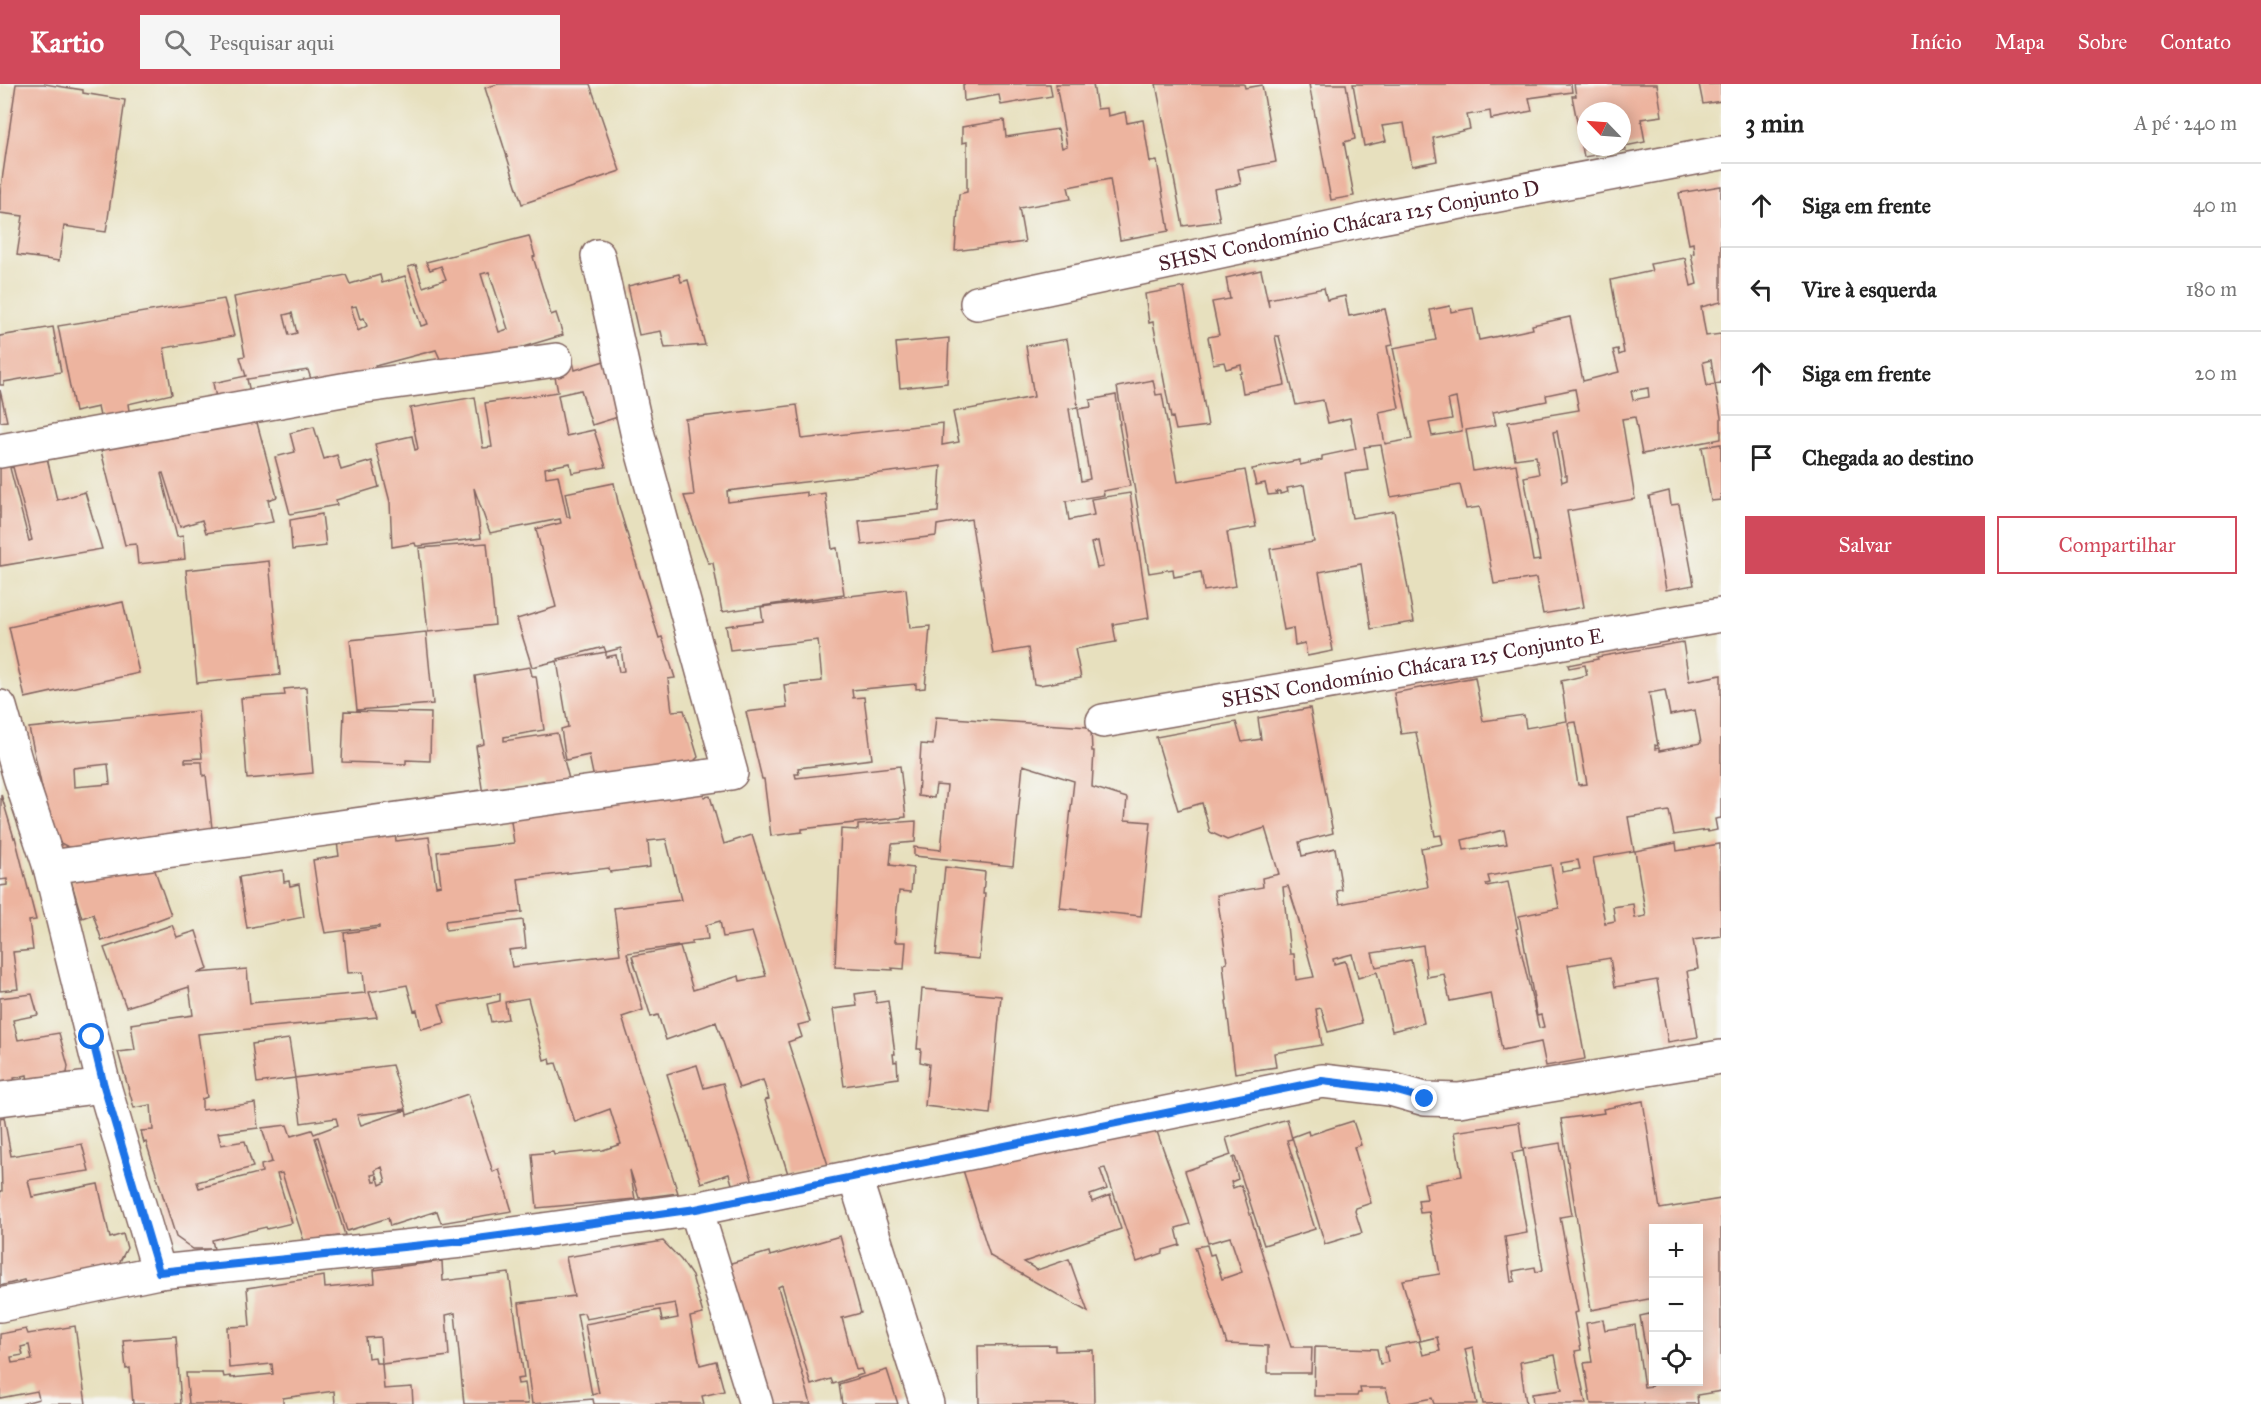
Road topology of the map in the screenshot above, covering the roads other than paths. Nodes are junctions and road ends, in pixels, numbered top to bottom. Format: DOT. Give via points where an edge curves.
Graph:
graph roads {
  1 [pos="1721,153"];
  2 [pos="598,256"];
  3 [pos="977,303"];
  4 [pos="556,360"];
  5 [pos="0,452"];
  6 [pos="1721,615"];
  7 [pos="0,706"];
  8 [pos="1103,721"];
  9 [pos="10,779"];
  10 [pos="50,867"];
  11 [pos="1721,1057"];
  12 [pos="104,1086"];
  13 [pos="0,1099"];
  14 [pos="855,1178"];
  15 [pos="696,1209"];
  16 [pos="159,1272"];
  17 [pos="0,1305"];
  18 [pos="756,1404"];
  19 [pos="927,1404"];
  1 -- 3 [label="street, SHSN Condomínio Chácara 125 Conjunto D" via="1376,218"];
  2 -- 10 [label="street" via="637,432 731,773"];
  4 -- 5 [label="street" via="359,387"];
  6 -- 8 [label="street, SHSN Condomínio Chácara 125 Conjunto E"];
  7 -- 9 [label="street"];
  9 -- 10 [label="street"];
  10 -- 12 [label="street"];
  11 -- 14 [label="street" via="1459,1100 1425,1099 1390,1089 1322,1081"];
  12 -- 13 [label="street"];
  12 -- 16 [label="street"];
  14 -- 15 [label="street"];
  14 -- 19 [label="street"];
  15 -- 16 [label="street" via="462,1241"];
  15 -- 18 [label="street"];
  16 -- 17 [label="street"];
}
